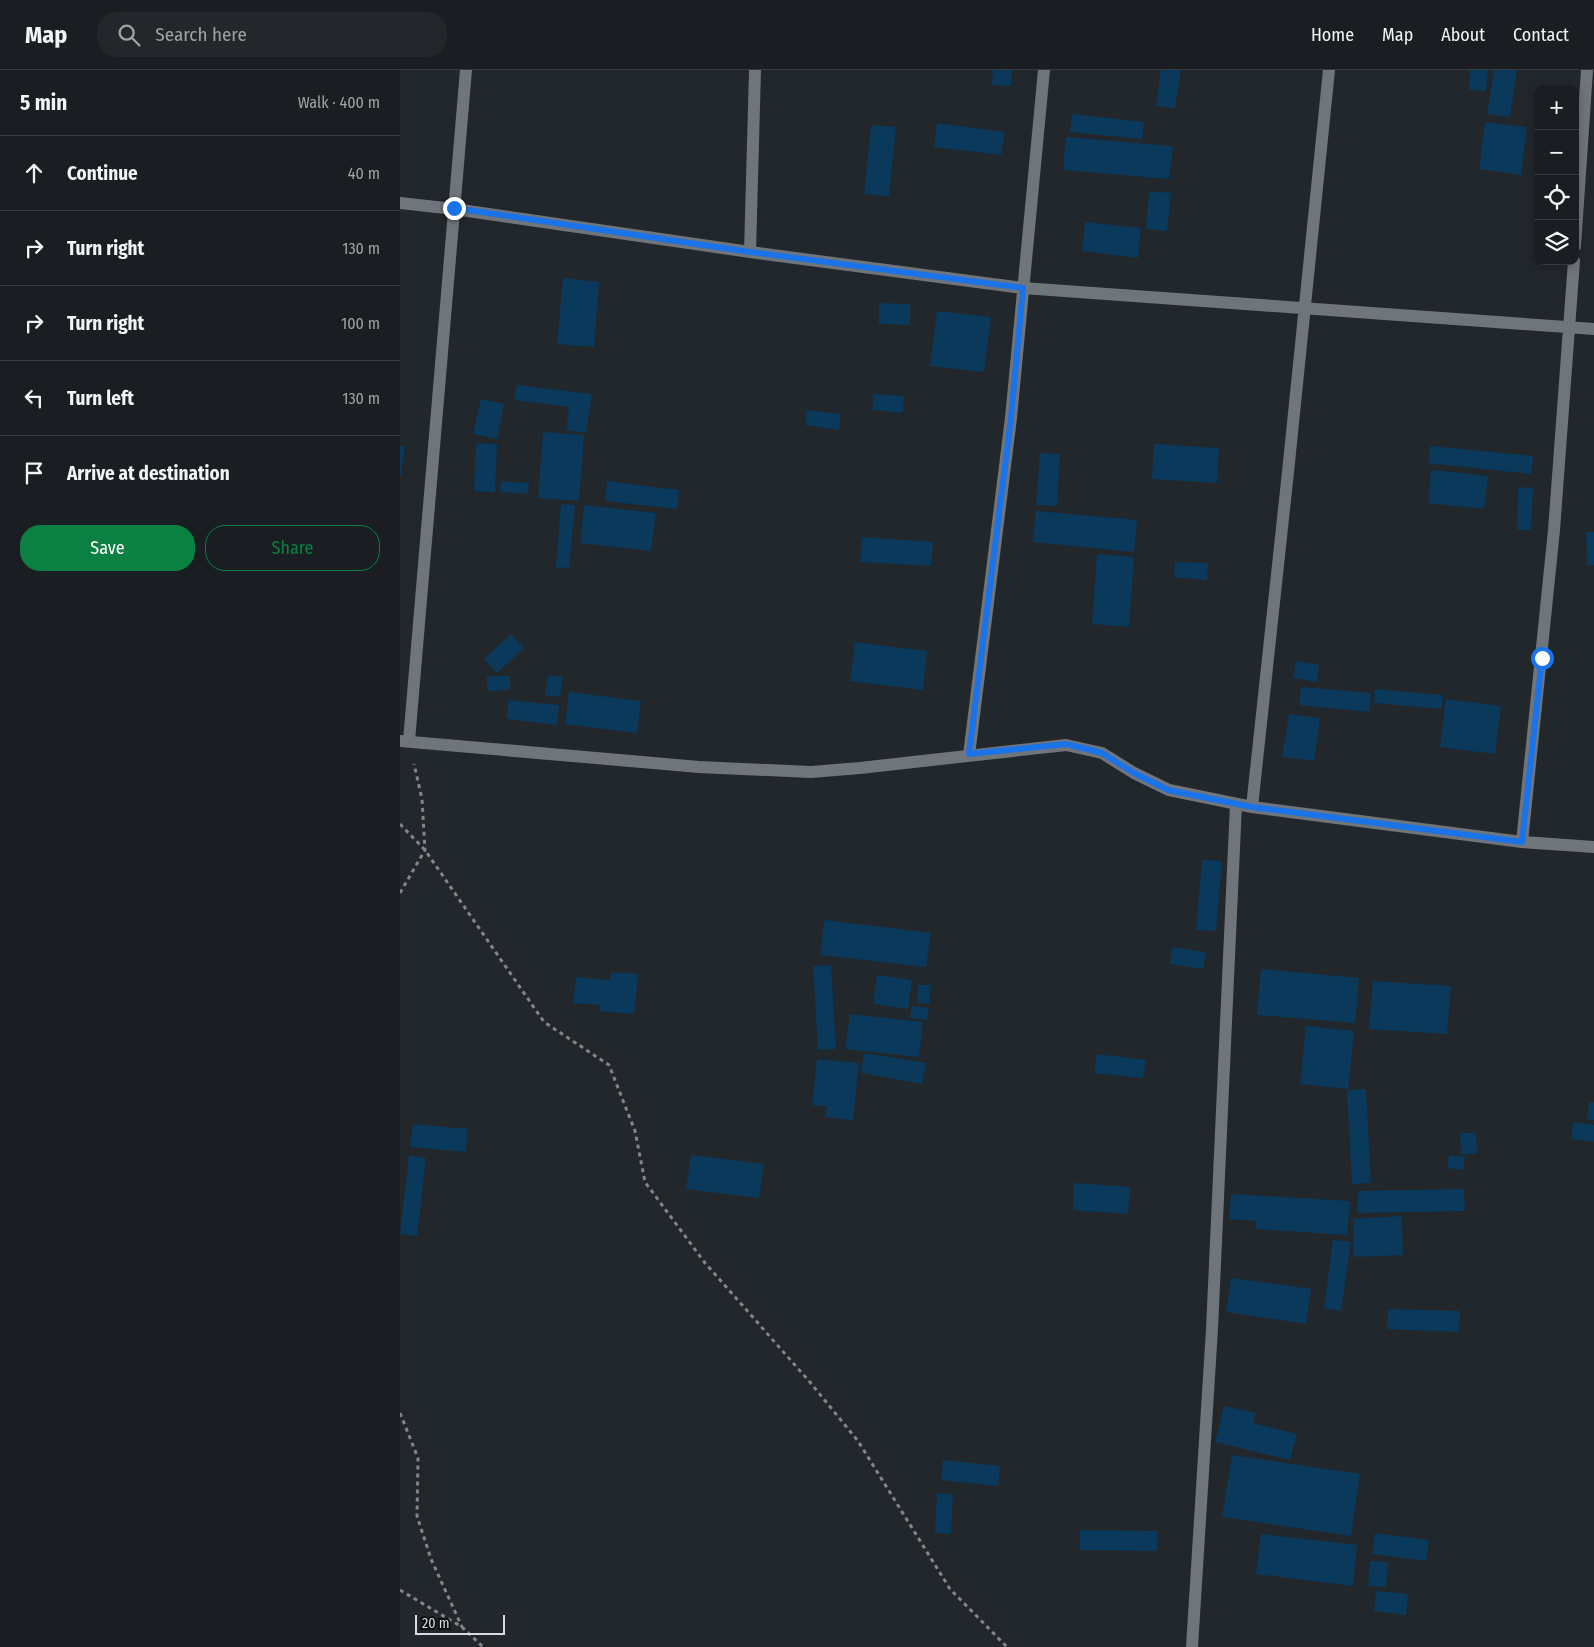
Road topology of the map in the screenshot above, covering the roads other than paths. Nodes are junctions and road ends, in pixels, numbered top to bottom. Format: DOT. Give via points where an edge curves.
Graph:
graph roads {
  1 [pos="466,70"];
  2 [pos="755,70"];
  3 [pos="1044,70"];
  4 [pos="1329,70"];
  5 [pos="1587,70"];
  6 [pos="400,203"];
  7 [pos="454,208"];
  8 [pos="1577,220"];
  9 [pos="750,252"];
  10 [pos="1574,265"];
  11 [pos="1023,288"];
  12 [pos="1305,308"];
  13 [pos="1571,328"];
  14 [pos="1594,329"];
  15 [pos="404,741"];
  16 [pos="969,754"];
  17 [pos="1236,804"];
  18 [pos="1252,807"];
  19 [pos="1522,842"];
  20 [pos="1594,847"];
  21 [pos="1192,1647"];
  1 -- 7 [label="street"];
  2 -- 9 [label="street"];
  3 -- 11 [label="street"];
  4 -- 12 [label="street"];
  5 -- 8 [label="street"];
  6 -- 7 [label="street"];
  7 -- 9 [label="street"];
  7 -- 15 [label="street"];
  9 -- 11 [label="street"];
  10 -- 13 [label="street"];
  11 -- 12 [label="street"];
  11 -- 16 [label="street" via="1011,418"];
  12 -- 13 [label="street"];
  12 -- 18 [label="street"];
  13 -- 14 [label="street"];
  13 -- 19 [label="street"];
  15 -- 16 [label="street" via="700,768 811,772"];
  16 -- 17 [label="street" via="1066,744 1102,753 1168,790"];
  17 -- 18 [label="street"];
  17 -- 21 [label="street" via="1212,1329"];
  18 -- 19 [label="street"];
  19 -- 20 [label="street"];
}
